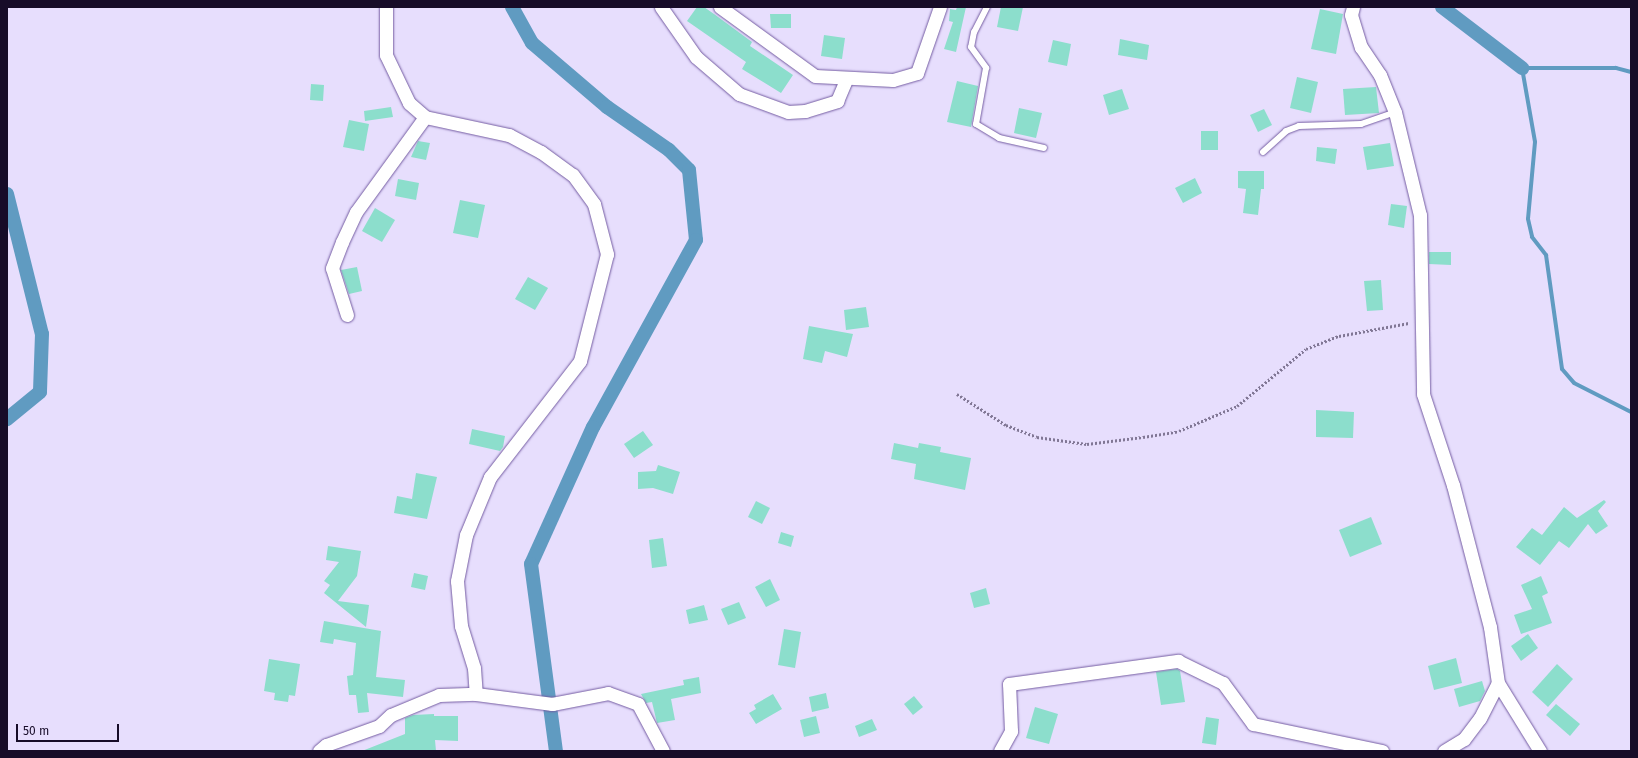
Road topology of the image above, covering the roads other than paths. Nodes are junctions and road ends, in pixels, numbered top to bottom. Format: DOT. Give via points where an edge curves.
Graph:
graph roads {
  1 [pos="386,7"];
  2 [pos="661,7"];
  3 [pos="720,7"];
  4 [pos="940,7"];
  5 [pos="987,7"];
  6 [pos="1353,7"];
  7 [pos="847,78"];
  8 [pos="1395,112"];
  9 [pos="425,117"];
  10 [pos="1044,148"];
  11 [pos="1263,152"];
  12 [pos="347,315"];
  13 [pos="1498,683"];
  14 [pos="476,694"];
  15 [pos="319,751"];
  16 [pos="663,751"];
  17 [pos="1000,751"];
  18 [pos="1382,751"];
  19 [pos="1444,751"];
  20 [pos="1540,751"];
  1 -- 9 [label="street" via="386,55 409,103"];
  2 -- 7 [label="street" via="696,57 739,94 788,112 805,111 837,101"];
  3 -- 7 [label="street" via="815,76"];
  4 -- 7 [label="street" via="917,73 893,80"];
  5 -- 10 [label="lane" via="974,32 971,47 986,68 976,124 999,138"];
  6 -- 8 [label="street" via="1351,15 1361,47 1380,75"];
  8 -- 11 [label="lane" via="1361,124 1299,126 1286,131"];
  8 -- 13 [label="street" via="1420,215 1424,322 1423,394 1453,485 1490,627"];
  9 -- 12 [label="street" via="356,212 342,242 332,268"];
  9 -- 14 [label="street" via="509,135 548,156 573,175 594,204 606,254 580,361 490,477 466,535 457,581 461,626 474,668"];
  13 -- 19 [label="street" via="1480,718 1464,739"];
  13 -- 20 [label="street"];
  14 -- 15 [label="street" via="439,695 391,715 379,726 326,745"];
  14 -- 16 [label="street" via="552,704 608,693 638,704"];
  17 -- 18 [label="street" via="1011,731 1009,684 1178,661 1223,683 1254,724"];
}
